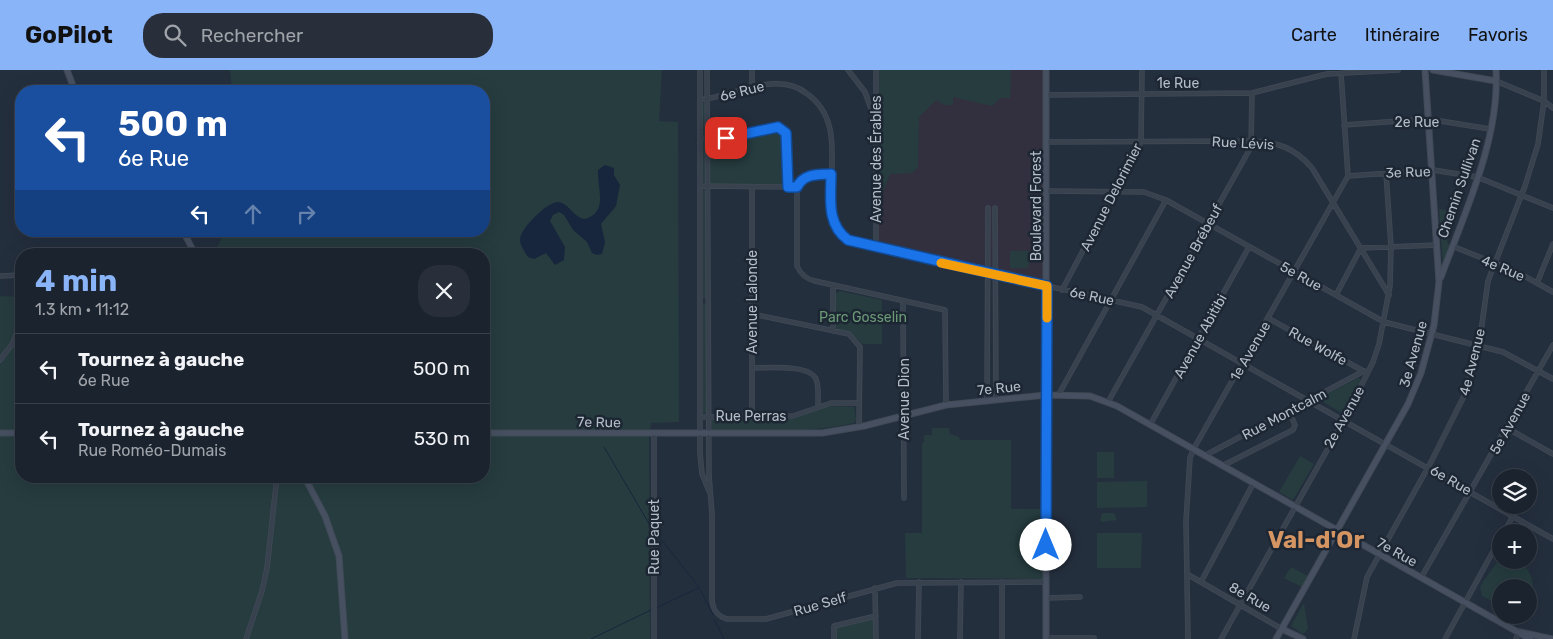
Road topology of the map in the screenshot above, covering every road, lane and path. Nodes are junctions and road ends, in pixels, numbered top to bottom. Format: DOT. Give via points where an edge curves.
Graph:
graph roads {
  1 [pos="67,70"];
  2 [pos="700,70"];
  3 [pos="707,70"];
  4 [pos="752,70"];
  5 [pos="848,70"];
  6 [pos="876,70"];
  7 [pos="1046,70"];
  8 [pos="1142,70"];
  9 [pos="1398,70"];
  10 [pos="1425,70"];
  11 [pos="1433,70"];
  12 [pos="1496,70"];
  13 [pos="1544,70"];
  14 [pos="1341,73"];
  15 [pos="1496,81"];
  16 [pos="73,85"];
  17 [pos="752,87"];
  18 [pos="1252,93"];
  19 [pos="1046,94"];
  20 [pos="1141,94"];
  21 [pos="707,99"];
  22 [pos="700,100"];
  23 [pos="1544,101"];
  24 [pos="1553,108"];
  25 [pos="1428,119"];
  26 [pos="876,124"];
  27 [pos="1344,125"];
  28 [pos="1490,129"];
  29 [pos="700,138"];
  30 [pos="708,138"];
  31 [pos="1252,141"];
  32 [pos="1047,142"];
  33 [pos="1141,142"];
  34 [pos="1432,170"];
  35 [pos="1386,173"];
  36 [pos="831,174"];
  37 [pos="1348,176"];
  38 [pos="1477,177"];
  39 [pos="700,186"];
  40 [pos="708,186"];
  41 [pos="752,187"];
  42 [pos="788,187"];
  43 [pos="797,187"];
  44 [pos="1047,191"];
  45 [pos="1117,191"];
  46 [pos="1522,194"];
  47 [pos="1166,200"];
  48 [pos="1333,202"];
  49 [pos="988,208"];
  50 [pos="995,208"];
  51 [pos="1553,208"];
  52 [pos="1208,224"];
  53 [pos="1553,244"];
  54 [pos="1437,245"];
  55 [pos="1391,246"];
  56 [pos="1452,246"];
  57 [pos="1249,247"];
  58 [pos="876,248"];
  59 [pos="1361,248"];
  60 [pos="1494,264"];
  61 [pos="1294,272"];
  62 [pos="988,273"];
  63 [pos="996,274"];
  64 [pos="15,275"];
  65 [pos="0,276"];
  66 [pos="1439,282"];
  67 [pos="1537,284"];
  68 [pos="833,285"];
  69 [pos="1047,286"];
  70 [pos="1062,290"];
  71 [pos="1553,292"];
  72 [pos="1336,295"];
  73 [pos="1390,295"];
  74 [pos="708,300"];
  75 [pos="1110,300"];
  76 [pos="700,301"];
  77 [pos="903,301"];
  78 [pos="752,314"];
  79 [pos="1157,315"];
  80 [pos="1268,318"];
  81 [pos="1384,322"];
  82 [pos="833,332"];
  83 [pos="1431,335"];
  84 [pos="15,338"];
  85 [pos="1199,339"];
  86 [pos="1478,345"];
  87 [pos="1553,345"];
  88 [pos="0,360"];
  89 [pos="1242,364"];
  90 [pos="752,368"];
  91 [pos="1539,371"];
  92 [pos="1366,372"];
  93 [pos="1553,379"];
  94 [pos="1059,394"];
  95 [pos="1046,395"];
  96 [pos="987,400"];
  97 [pos="996,400"];
  98 [pos="1309,401"];
  99 [pos="1108,402"];
  100 [pos="859,403"];
  101 [pos="946,405"];
  102 [pos="818,406"];
  103 [pos="1289,412"];
  104 [pos="904,414"];
  105 [pos="700,417"];
  106 [pos="709,417"];
  107 [pos="752,417"];
  108 [pos="1344,420"];
  109 [pos="1150,426"];
  110 [pos="859,427"];
  111 [pos="1506,428"];
  112 [pos="0,433"];
  113 [pos="15,433"];
  114 [pos="490,433"];
  115 [pos="654,435"];
  116 [pos="700,435"];
  117 [pos="709,435"];
  118 [pos="1386,444"];
  119 [pos="1193,450"];
  120 [pos="1553,454"];
  121 [pos="1204,456"];
  122 [pos="1222,466"];
  123 [pos="1428,467"];
  124 [pos="276,483"];
  125 [pos="308,483"];
  126 [pos="1253,484"];
  127 [pos="1471,491"];
  128 [pos="710,492"];
  129 [pos="904,498"];
  130 [pos="1295,507"];
  131 [pos="1513,516"];
  132 [pos="1508,524"];
  133 [pos="1337,532"];
  134 [pos="1553,539"];
  135 [pos="1492,554"];
  136 [pos="1379,555"];
  137 [pos="1187,574"];
  138 [pos="1421,578"];
  139 [pos="918,582"];
  140 [pos="961,582"];
  141 [pos="1002,582"];
  142 [pos="1046,582"];
  143 [pos="1201,582"];
  144 [pos="875,588"];
  145 [pos="1080,597"];
  146 [pos="1046,598"];
  147 [pos="1465,603"];
  148 [pos="1240,605"];
  149 [pos="876,616"];
  150 [pos="1282,629"];
  151 [pos="1519,632"];
  152 [pos="1046,638"];
  153 [pos="1094,638"];
  154 [pos="1544,638"];
  155 [pos="246,639"];
  156 [pos="345,639"];
  157 [pos="654,639"];
  158 [pos="834,639"];
  159 [pos="876,639"];
  160 [pos="918,639"];
  161 [pos="960,639"];
  162 [pos="1002,639"];
  163 [pos="1188,639"];
  164 [pos="1221,639"];
  165 [pos="1276,639"];
  166 [pos="1302,639"];
  167 [pos="1354,639"];
  168 [pos="1444,639"];
  169 [pos="1516,639"];
  170 [pos="1527,639"];
  171 [pos="1552,639"];
  1 -- 16 [label="street"];
  2 -- 22 [label="street, Rue Self"];
  3 -- 21 [label="street, Rue Self"];
  4 -- 17 [label="street"];
  5 -- 26 [label="street" via="865,92"];
  6 -- 26 [label="street, Avenue des Érables"];
  7 -- 19 [label="street, Boulevard Forest"];
  8 -- 20 [label="street, Avenue Delorimier"];
  9 -- 14 [label="street, 1e Rue"];
  10 -- 25 [label="street, 3e Avenue"];
  11 -- 15 [label="street"];
  12 -- 15 [label="street, Chemin Sullivan"];
  13 -- 23 [label="street, 4e Avenue"];
  14 -- 18 [label="street, 1e Rue" via="1311,77"];
  14 -- 27 [label="street"];
  15 -- 23 [label="street"];
  15 -- 28 [label="street, Chemin Sullivan"];
  17 -- 21 [label="street, 6e Rue"];
  17 -- 36 [label="street, 6e Rue" via="790,85 816,100 826,114 831,131"];
  18 -- 20 [label="street, 1e Rue"];
  18 -- 31 [label="street, Avenue Brébeuf"];
  19 -- 20 [label="street, 1e Rue"];
  19 -- 32 [label="street, Boulevard Forest"];
  20 -- 33 [label="street, Avenue Delorimier"];
  21 -- 22 [label="street, 6e Rue"];
  21 -- 30 [label="street, Rue Self"];
  22 -- 29 [label="street, Rue Self"];
  23 -- 24 [label="street"];
  23 -- 46 [label="street, 4e Avenue" via="1538,144"];
  25 -- 27 [label="street, 2e Rue"];
  25 -- 28 [label="street, 2e Rue"];
  25 -- 34 [label="street, 3e Avenue"];
  26 -- 58 [label="street, Avenue des Érables"];
  27 -- 37 [label="street"];
  28 -- 38 [label="street, Chemin Sullivan"];
  29 -- 30 [label="street"];
  29 -- 39 [label="street, Rue Self"];
  30 -- 40 [label="street, Rue Self"];
  30 -- 42 [label="street" via="726,138 778,127 786,133 788,140"];
  31 -- 33 [label="street, Rue Lévis"];
  31 -- 48 [label="street, Rue Lévis" via="1273,142 1300,155"];
  31 -- 52 [label="street, Avenue Brébeuf"];
  32 -- 33 [label="street, Rue Lévis"];
  32 -- 44 [label="street, Boulevard Forest"];
  33 -- 45 [label="street, Avenue Delorimier"];
  34 -- 35 [label="street, 3e Rue"];
  34 -- 38 [label="street, 3e Rue"];
  34 -- 54 [label="street, 3e Avenue"];
  35 -- 37 [label="street, 3e Rue"];
  35 -- 55 [label="street, 2e Avenue"];
  36 -- 43 [label="street" via="812,175 800,180"];
  36 -- 58 [label="street, 6e Rue" via="831,214 836,227 848,240"];
  37 -- 48 [label="street, 1e Avenue"];
  38 -- 46 [label="street, 3e Rue"];
  38 -- 56 [label="street, Chemin Sullivan"];
  39 -- 40 [label="street"];
  39 -- 76 [label="street, Rue Self"];
  40 -- 41 [label="street"];
  40 -- 74 [label="street, Rue Self"];
  41 -- 42 [label="street"];
  41 -- 78 [label="street, Avenue Lalonde"];
  42 -- 43 [label="street"];
  43 -- 68 [label="street" via="797,266 806,278"];
  44 -- 45 [label="street, 5e Rue"];
  44 -- 69 [label="street, Boulevard Forest"];
  45 -- 47 [label="street, 5e Rue" via="1144,192"];
  45 -- 70 [label="street, Avenue Delorimier"];
  46 -- 51 [label="street, 3e Rue"];
  46 -- 60 [label="street, 4e Avenue"];
  47 -- 52 [label="street, 5e Rue"];
  47 -- 75 [label="street"];
  48 -- 59 [label="street, Rue Lévis"];
  48 -- 61 [label="street, 1e Avenue"];
  49 -- 62 [label="street"];
  50 -- 63 [label="street"];
  52 -- 57 [label="street, 5e Rue"];
  52 -- 79 [label="street, Avenue Brébeuf"];
  53 -- 67 [label="street"];
  54 -- 55 [label="street"];
  54 -- 66 [label="street, 3e Avenue"];
  55 -- 59 [label="street"];
  55 -- 73 [label="street, 2e Avenue"];
  56 -- 60 [label="street, 4e Rue"];
  56 -- 66 [label="street, Chemin Sullivan"];
  57 -- 61 [label="street, 5e Rue"];
  57 -- 85 [label="street, Avenue Abitibi"];
  58 -- 62 [label="street, 6e Rue"];
  59 -- 72 [label="street"];
  59 -- 73 [label="street, Rue Lévis"];
  60 -- 67 [label="street, 4e Rue"];
  60 -- 86 [label="street, 4e Avenue" via="1488,281"];
  61 -- 72 [label="street, 5e Rue"];
  61 -- 80 [label="street, 1e Avenue"];
  62 -- 63 [label="street, 6e Rue"];
  62 -- 96 [label="street"];
  63 -- 69 [label="street, 6e Rue"];
  63 -- 97 [label="street"];
  64 -- 65 [label="street"];
  66 -- 83 [label="street, 3e Avenue"];
  67 -- 71 [label="street, 4e Rue"];
  68 -- 77 [label="street"];
  68 -- 82 [label="street"];
  69 -- 70 [label="street, 6e Rue"];
  69 -- 95 [label="street, Boulevard Forest"];
  70 -- 75 [label="street, 6e Rue"];
  72 -- 81 [label="street, 5e Rue"];
  73 -- 81 [label="street, 2e Avenue"];
  74 -- 76 [label="street"];
  74 -- 106 [label="street, Rue Self"];
  75 -- 79 [label="street, 6e Rue" via="1142,307"];
  75 -- 94 [label="street"];
  76 -- 105 [label="street, Rue Self"];
  77 -- 101 [label="street" via="945,310"];
  77 -- 104 [label="street, Avenue Dion"];
  78 -- 82 [label="street"];
  78 -- 90 [label="street, Avenue Lalonde"];
  79 -- 85 [label="street, 6e Rue"];
  79 -- 99 [label="street, Avenue Brébeuf"];
  80 -- 89 [label="street, 1e Avenue"];
  80 -- 92 [label="street, Rue Wolfe"];
  81 -- 83 [label="street, 5e Rue"];
  81 -- 92 [label="street, 2e Avenue" via="1379,344"];
  82 -- 100 [label="street" via="849,334 860,346"];
  83 -- 86 [label="street, 5e Rue"];
  83 -- 118 [label="street, 3e Avenue" via="1415,390"];
  84 -- 88 [label="street"];
  85 -- 89 [label="street, 6e Rue"];
  85 -- 109 [label="street, Avenue Abitibi"];
  86 -- 91 [label="street, 5e Rue" via="1502,352"];
  86 -- 123 [label="street, 4e Avenue" via="1460,408"];
  87 -- 91 [label="street, 5e Avenue"];
  89 -- 98 [label="street, 6e Rue"];
  89 -- 119 [label="street, 1e Avenue"];
  90 -- 102 [label="street" via="810,372 817,379"];
  90 -- 107 [label="street, Avenue Lalonde"];
  91 -- 93 [label="street, 5e Rue"];
  91 -- 111 [label="street, 5e Avenue"];
  92 -- 98 [label="street, Rue Montcalm"];
  92 -- 108 [label="street, 2e Avenue"];
  94 -- 95 [label="street, 7e Rue"];
  94 -- 99 [label="street, 7e Rue" via="1090,396"];
  95 -- 97 [label="street, 7e Rue"];
  95 -- 142 [label="street, Boulevard Forest"];
  96 -- 97 [label="street, 7e Rue"];
  96 -- 101 [label="street, 7e Rue"];
  98 -- 103 [label="street, Rue Montcalm"];
  98 -- 108 [label="street, 6e Rue"];
  99 -- 109 [label="street, 7e Rue"];
  100 -- 102 [label="street, Rue Perras"];
  100 -- 110 [label="street"];
  101 -- 104 [label="street, 7e Rue"];
  102 -- 107 [label="street, Rue Perras" via="793,416"];
  103 -- 121 [label="street, Rue Montcalm"];
  103 -- 122 [label="street" via="1295,425 1293,430"];
  104 -- 110 [label="street, 7e Rue"];
  104 -- 129 [label="street, Avenue Dion"];
  105 -- 106 [label="street, Rue Perras"];
  105 -- 116 [label="street, Rue Self"];
  106 -- 107 [label="street, Rue Perras"];
  106 -- 117 [label="street, Rue Self"];
  108 -- 118 [label="street, 6e Rue"];
  108 -- 130 [label="street, 2e Avenue"];
  109 -- 119 [label="street, 7e Rue"];
  110 -- 117 [label="street, 7e Rue" via="822,433"];
  111 -- 120 [label="street"];
  111 -- 127 [label="street, 5e Avenue"];
  112 -- 113 [label="street"];
  114 -- 115 [label="street, 7e Rue"];
  115 -- 116 [label="street, 7e Rue"];
  115 -- 157 [label="street, Rue Paquet"];
  116 -- 117 [label="street, 7e Rue"];
  116 -- 128 [label="street, Rue Self" via="702,474"];
  117 -- 128 [label="street, Rue Self"];
  118 -- 123 [label="street, 6e Rue"];
  118 -- 133 [label="street, 3e Avenue"];
  119 -- 121 [label="street, 7e Rue"];
  119 -- 137 [label="street, 1e Avenue" via="1186,513"];
  121 -- 122 [label="street, 7e Rue"];
  122 -- 126 [label="street, 7e Rue"];
  123 -- 127 [label="street, 6e Rue"];
  123 -- 136 [label="street, 4e Avenue"];
  124 -- 155 [label="street" via="267,568"];
  125 -- 156 [label="street" via="325,516 339,556"];
  126 -- 130 [label="street, 7e Rue"];
  126 -- 143 [label="street"];
  127 -- 131 [label="street, 6e Rue"];
  127 -- 138 [label="street, 5e Avenue"];
  128 -- 144 [label="street, Rue Self" via="712,600 714,610 722,617 766,619"];
  130 -- 133 [label="street, 7e Rue"];
  130 -- 148 [label="street, 2e Avenue"];
  131 -- 132 [label="street"];
  131 -- 134 [label="street, 6e Rue"];
  133 -- 136 [label="street, 7e Rue"];
  133 -- 150 [label="street, 3e Avenue"];
  135 -- 147 [label="street"];
  136 -- 138 [label="street, 7e Rue"];
  136 -- 167 [label="street, 4e Avenue" via="1366,580"];
  137 -- 143 [label="street, 8e Rue"];
  137 -- 163 [label="street, 1e Avenue"];
  138 -- 147 [label="street, 7e Rue"];
  139 -- 140 [label="street, Rue Self"];
  139 -- 144 [label="street, Rue Self"];
  139 -- 160 [label="street"];
  140 -- 141 [label="street, Rue Self"];
  140 -- 161 [label="street"];
  141 -- 142 [label="street, Rue Self"];
  141 -- 162 [label="street"];
  142 -- 146 [label="street, Boulevard Forest"];
  143 -- 148 [label="street, 8e Rue"];
  144 -- 149 [label="street"];
  145 -- 146 [label="street"];
  146 -- 152 [label="street, Boulevard Forest"];
  147 -- 151 [label="street, 7e Rue"];
  147 -- 168 [label="street"];
  148 -- 150 [label="street, 8e Rue"];
  148 -- 164 [label="street, 2e Avenue"];
  149 -- 158 [label="street" via="834,626"];
  149 -- 159 [label="street"];
  150 -- 165 [label="street, 3e Avenue"];
  150 -- 166 [label="street, 8e Rue"];
  151 -- 154 [label="street, 7e Rue"];
  151 -- 169 [label="street"];
  151 -- 170 [label="street, 7e Rue"];
  152 -- 153 [label="street"];
  154 -- 171 [label="street, 7e Rue"];
}
